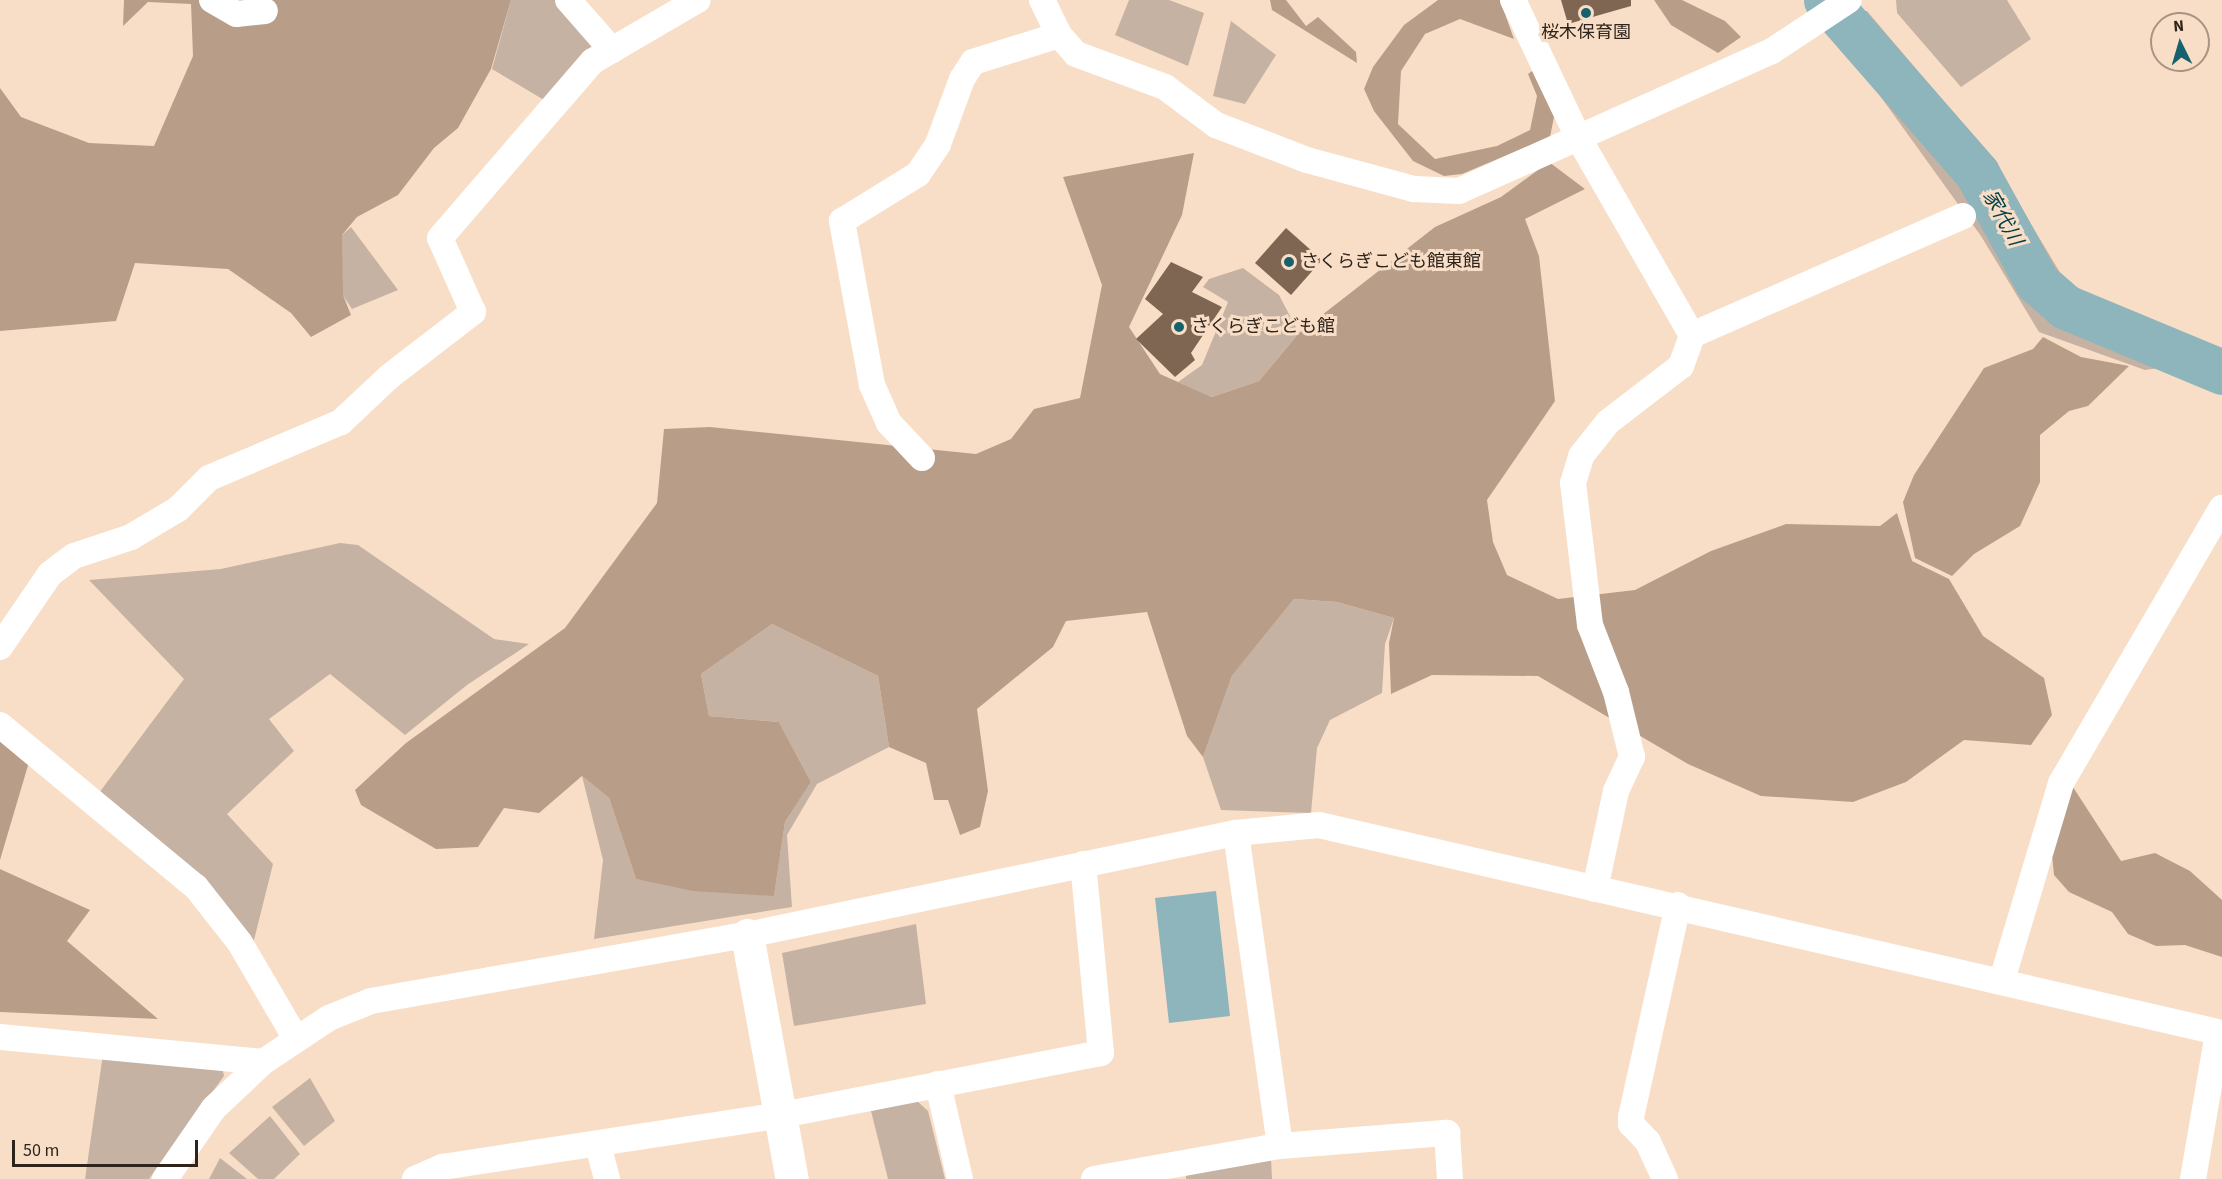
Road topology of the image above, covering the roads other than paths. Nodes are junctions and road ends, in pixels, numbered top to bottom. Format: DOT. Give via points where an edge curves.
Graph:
graph roads {
  1 [pos="212,0"];
  2 [pos="568,0"];
  3 [pos="698,0"];
  4 [pos="1042,0"];
  5 [pos="1513,0"];
  6 [pos="1849,0"];
  7 [pos="265,11"];
  8 [pos="1059,35"];
  9 [pos="612,50"];
  10 [pos="1578,137"];
  11 [pos="1963,216"];
  12 [pos="1692,335"];
  13 [pos="922,458"];
  14 [pos="2222,508"];
  15 [pos="0,647"];
  16 [pos="0,724"];
  17 [pos="1236,833"];
  18 [pos="1083,864"];
  19 [pos="1595,889"];
  20 [pos="1678,905"];
  21 [pos="747,935"];
  22 [pos="2002,980"];
  23 [pos="2220,1033"];
  24 [pos="0,1037"];
  25 [pos="295,1037"];
  26 [pos="263,1062"];
  27 [pos="938,1084"];
  28 [pos="777,1116"];
  29 [pos="598,1144"];
  30 [pos="1280,1146"];
  31 [pos="165,1179"];
  32 [pos="415,1179"];
  33 [pos="607,1179"];
  34 [pos="792,1179"];
  35 [pos="960,1179"];
  36 [pos="1094,1179"];
  37 [pos="1450,1179"];
  38 [pos="1665,1179"];
  39 [pos="2193,1179"];
  1 -- 7 [label="street" via="236,14"];
  2 -- 9 [label="street"];
  3 -- 9 [label="street"];
  4 -- 8 [label="street"];
  5 -- 10 [label="street"];
  6 -- 10 [label="street" via="1772,51"];
  8 -- 10 [label="street" via="1076,54 1165,87 1216,125 1307,160 1414,189 1459,191"];
  8 -- 13 [label="street" via="973,62 962,79 938,144 918,174 842,221 872,385 889,423"];
  9 -- 15 [label="street" via="593,61 440,238 473,312 390,376 341,422 209,478 178,509 131,537 74,556 50,574"];
  10 -- 12 [label="street"];
  11 -- 12 [label="street"];
  12 -- 19 [label="street" via="1681,366 1608,422 1581,456 1573,483 1590,625 1616,692 1632,757 1616,791"];
  14 -- 22 [label="street" via="2061,783"];
  16 -- 25 [label="street" via="196,887 240,943"];
  17 -- 18 [label="street"];
  17 -- 19 [label="street" via="1319,825"];
  17 -- 30 [label="street"];
  18 -- 21 [label="street"];
  18 -- 27 [label="street" via="1101,1053"];
  19 -- 20 [label="street"];
  20 -- 22 [label="street"];
  20 -- 38 [label="street" via="1631,1117 1631,1124 1648,1142"];
  21 -- 25 [label="street" via="371,1001"];
  21 -- 28 [label="street"];
  22 -- 23 [label="street"];
  23 -- 39 [label="street"];
  24 -- 26 [label="street"];
  25 -- 26 [label="street"];
  26 -- 31 [label="street" via="214,1108"];
  27 -- 28 [label="street"];
  27 -- 35 [label="street"];
  28 -- 29 [label="street"];
  28 -- 34 [label="street"];
  29 -- 32 [label="street" via="442,1167"];
  29 -- 33 [label="street"];
  30 -- 36 [label="street"];
  30 -- 37 [label="street" via="1447,1133"];
}
